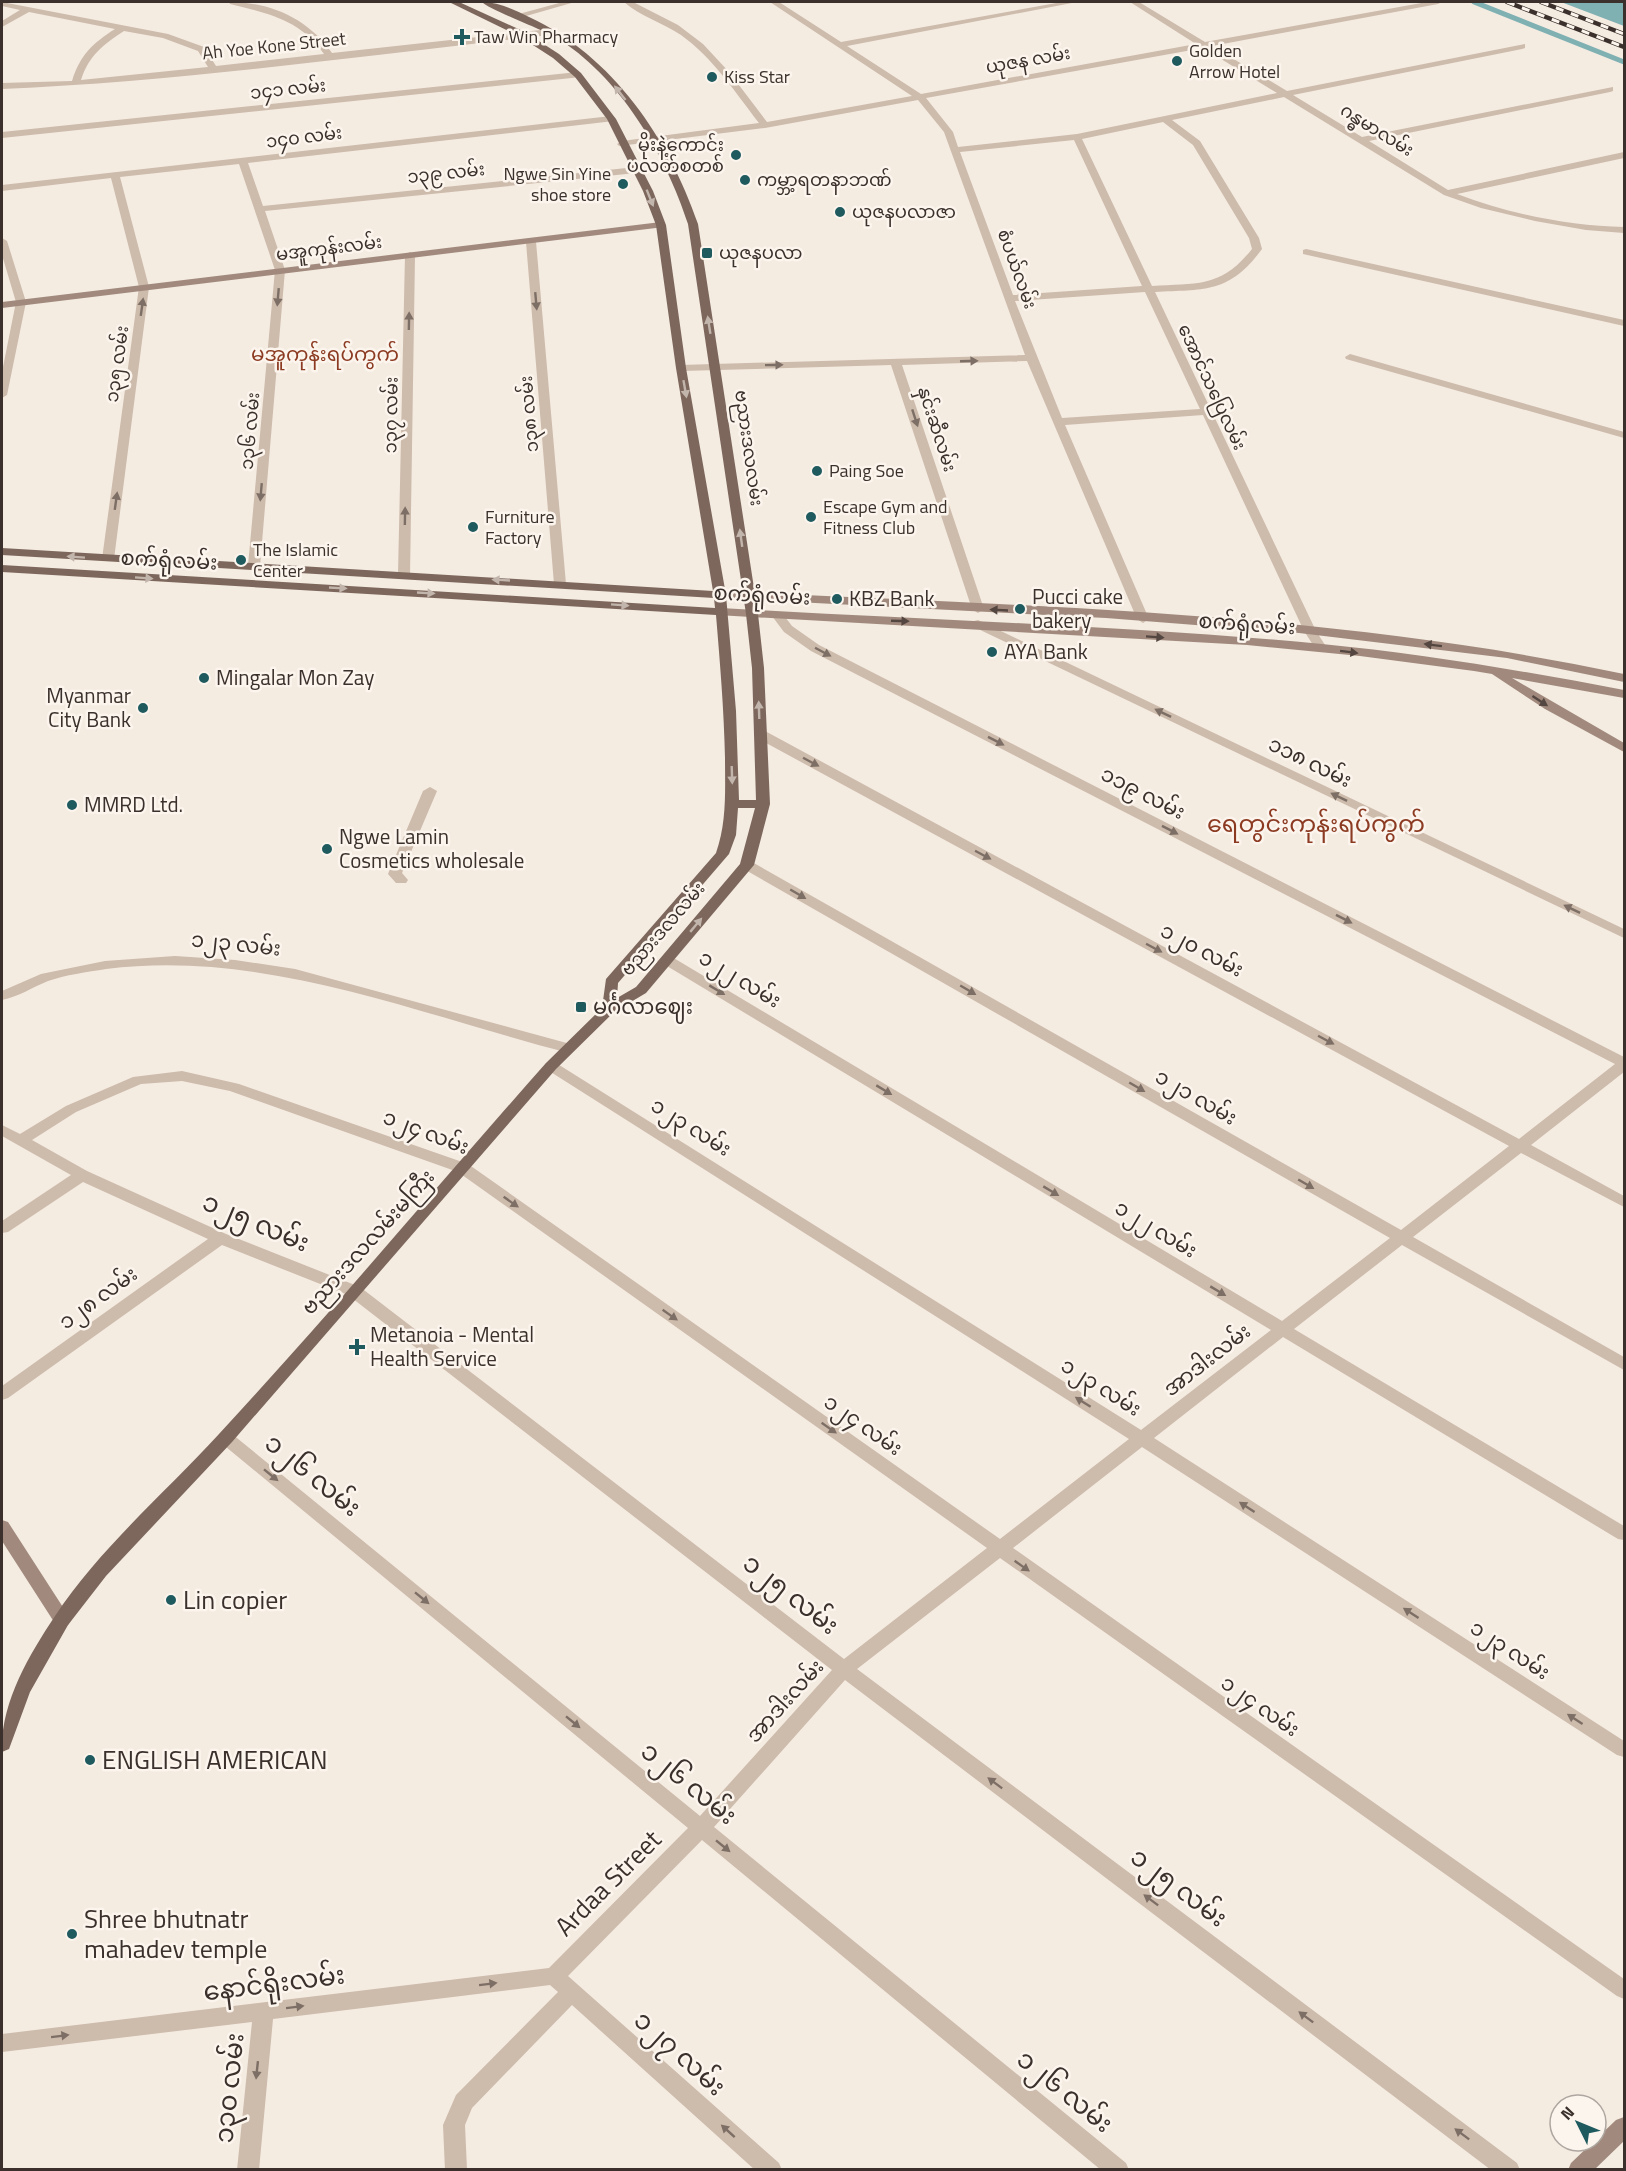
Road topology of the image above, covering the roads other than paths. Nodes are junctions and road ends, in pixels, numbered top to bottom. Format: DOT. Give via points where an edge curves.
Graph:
graph roads {
  1 [pos="233,2"];
  2 [pos="453,2"];
  3 [pos="486,2"];
  4 [pos="571,2"];
  5 [pos="628,2"];
  6 [pos="775,2"];
  7 [pos="1073,2"];
  8 [pos="1134,2"];
  9 [pos="1438,2"];
  10 [pos="2,4"];
  11 [pos="29,8"];
  12 [pos="519,15"];
  13 [pos="2,24"];
  14 [pos="124,27"];
  15 [pos="550,32"];
  16 [pos="522,34"];
  17 [pos="841,44"];
  18 [pos="1203,45"];
  19 [pos="1522,46"];
  20 [pos="330,56"];
  21 [pos="214,69"];
  22 [pos="578,75"];
  23 [pos="76,83"];
  24 [pos="2,86"];
  25 [pos="1610,89"];
  26 [pos="1286,93"];
  27 [pos="920,97"];
  28 [pos="611,118"];
  29 [pos="1164,119"];
  30 [pos="765,125"];
  31 [pos="2,135"];
  32 [pos="1077,137"];
  33 [pos="1361,140"];
  34 [pos="654,141"];
  35 [pos="622,144"];
  36 [pos="957,150"];
  37 [pos="1624,155"];
  38 [pos="243,161"];
  39 [pos="636,170"];
  40 [pos="115,176"];
  41 [pos="2,188"];
  42 [pos="1447,193"];
  43 [pos="260,209"];
  44 [pos="661,225"];
  45 [pos="1624,230"];
  46 [pos="2,241"];
  47 [pos="531,242"];
  48 [pos="1306,252"];
  49 [pos="410,255"];
  50 [pos="280,270"];
  51 [pos="144,287"];
  52 [pos="1149,289"];
  53 [pos="1009,298"];
  54 [pos="21,302"];
  55 [pos="2,305"];
  56 [pos="1624,322"];
  57 [pos="1350,357"];
  58 [pos="1031,358"];
  59 [pos="896,363"];
  60 [pos="716,366"];
  61 [pos="681,368"];
  62 [pos="2,395"];
  63 [pos="1206,412"];
  64 [pos="1059,422"];
  65 [pos="1624,435"];
  66 [pos="2,552"];
  67 [pos="108,559"];
  68 [pos="254,566"];
  69 [pos="2,569"];
  70 [pos="404,575"];
  71 [pos="560,584"];
  72 [pos="720,595"];
  73 [pos="749,596"];
  74 [pos="978,609"];
  75 [pos="721,612"];
  76 [pos="752,614"];
  77 [pos="778,616"];
  78 [pos="1143,619"];
  79 [pos="978,624"];
  80 [pos="1310,631"];
  81 [pos="1322,648"];
  82 [pos="1491,652"];
  83 [pos="1491,669"];
  84 [pos="1624,678"];
  85 [pos="1624,694"];
  86 [pos="760,734"];
  87 [pos="1624,748"];
  88 [pos="430,791"];
  89 [pos="732,804"];
  90 [pos="763,804"];
  91 [pos="747,865"];
  92 [pos="401,880"];
  93 [pos="1624,934"];
  94 [pos="667,960"];
  95 [pos="2,996"];
  96 [pos="609,1009"];
  97 [pos="569,1048"];
  98 [pos="1624,1064"];
  99 [pos="551,1065"];
  100 [pos="2,1130"];
  101 [pos="20,1141"];
  102 [pos="1520,1146"];
  103 [pos="464,1168"];
  104 [pos="81,1174"];
  105 [pos="1624,1202"];
  106 [pos="2,1228"];
  107 [pos="220,1238"];
  108 [pos="1401,1238"];
  109 [pos="354,1292"];
  110 [pos="1283,1330"];
  111 [pos="1624,1364"];
  112 [pos="2,1394"];
  113 [pos="226,1438"];
  114 [pos="1142,1439"];
  115 [pos="2,1527"];
  116 [pos="1624,1534"];
  117 [pos="999,1550"];
  118 [pos="62,1620"];
  119 [pos="844,1669"];
  120 [pos="2,1744"];
  121 [pos="1624,1750"];
  122 [pos="701,1828"];
  123 [pos="554,1976"];
  124 [pos="1624,1990"];
  125 [pos="572,1992"];
  126 [pos="263,2011"];
  127 [pos="2,2043"];
  128 [pos="1624,2127"];
  129 [pos="248,2169"];
  130 [pos="456,2169"];
  131 [pos="771,2169"];
  132 [pos="1118,2169"];
  133 [pos="1509,2169"];
  134 [pos="1580,2169"];
  1 -- 20 [label="street" via="300,22 318,37"];
  2 -- 16 [label="main road, ဗညားဒလလမ်း"];
  3 -- 12 [label="main road, ဗညားဒလလမ်း"];
  4 -- 12 [label="street"];
  5 -- 30 [label="street" via="698,44 719,64"];
  6 -- 17 [label="street, စံပယ်လမ်း"];
  7 -- 17 [label="street"];
  8 -- 18 [label="street, ဂန္ဓမာလမ်း"];
  9 -- 18 [label="street, ယုဇန လမ်း"];
  10 -- 11 [label="street"];
  11 -- 13 [label="street"];
  11 -- 14 [label="street"];
  12 -- 15 [label="main road, ဗညားဒလလမ်း"];
  14 -- 21 [label="street" via="201,49"];
  14 -- 23 [label="street" via="94,46 83,59"];
  15 -- 16 [label="street, Ah Yoe Kone Street"];
  34 -- 15 [label="main road, ဗညားဒလလမ်း, one-way" via="608,77 582,52"];
  16 -- 20 [label="street, Ah Yoe Kone Street"];
  16 -- 22 [label="main road, ဗညားဒလလမ်း"];
  17 -- 27 [label="street, စံပယ်လမ်း"];
  18 -- 26 [label="street, ဂန္ဓမာလမ်း"];
  18 -- 27 [label="street, ယုဇန လမ်း"];
  19 -- 26 [label="street"];
  20 -- 21 [label="street, Ah Yoe Kone Street"];
  21 -- 23 [label="street, Ah Yoe Kone Street"];
  22 -- 28 [label="main road, ဗညားဒလလမ်း"];
  22 -- 31 [label="street, ၁၄၁ လမ်း"];
  23 -- 24 [label="street, Ah Yoe Kone Street"];
  25 -- 33 [label="street"];
  26 -- 29 [label="street"];
  26 -- 33 [label="street, ဂန္ဓမာလမ်း"];
  27 -- 30 [label="street, ယုဇန လမ်း"];
  27 -- 36 [label="street, စံပယ်လမ်း" via="943,123"];
  28 -- 35 [label="main road, ဗညားဒလလမ်း"];
  28 -- 38 [label="street, ၁၄၀ လမ်း"];
  29 -- 32 [label="street"];
  29 -- 52 [label="street" via="1197,143 1257,249 1242,268 1213,285"];
  30 -- 34 [label="street, ယုဇန လမ်း"];
  32 -- 36 [label="street"];
  32 -- 52 [label="street, အောင်သပြေလမ်း"];
  33 -- 42 [label="street, ဂန္ဓမာလမ်း"];
  34 -- 35 [label="street, ယုဇန လမ်း"];
  60 -- 34 [label="main road, ဗညားဒလလမ်း, one-way" via="693,224 677,179"];
  35 -- 39 [label="main road, ဗညားဒလလမ်း"];
  36 -- 53 [label="street, စံပယ်လမ်း"];
  37 -- 42 [label="street"];
  38 -- 40 [label="street, ၁၄၀ လမ်း"];
  38 -- 43 [label="street, ၁၃၆ လမ်း"];
  39 -- 43 [label="street, ၁၃၉ လမ်း"];
  39 -- 44 [label="main road, ဗညားဒလလမ်း, one-way"];
  40 -- 41 [label="street, ၁၄၀ လမ်း"];
  40 -- 51 [label="street, ၁၃၅ လမ်း"];
  42 -- 45 [label="street, ဂန္ဓမာလမ်း" via="1469,202"];
  43 -- 50 [label="street, ၁၃၆ လမ်း"];
  44 -- 47 [label="main road, မအူကုန်းလမ်း"];
  44 -- 61 [label="main road, ဗညားဒလလမ်း"];
  46 -- 54 [label="street"];
  47 -- 49 [label="main road, မအူကုန်းလမ်း"];
  47 -- 71 [label="street, ၁၃၈ လမ်း, one-way"];
  48 -- 56 [label="street"];
  49 -- 50 [label="main road, မအူကုန်းလမ်း"];
  70 -- 49 [label="street, ၁၃၇ လမ်း, one-way"];
  50 -- 51 [label="main road, မအူကုန်းလမ်း"];
  50 -- 68 [label="street, ၁၃၆ လမ်း, one-way"];
  51 -- 54 [label="main road, မအူကုန်းလမ်း"];
  67 -- 51 [label="street, ၁၃၅ လမ်း, one-way"];
  52 -- 53 [label="street"];
  52 -- 63 [label="street, အောင်သပြေလမ်း"];
  53 -- 58 [label="street, စံပယ်လမ်း"];
  54 -- 55 [label="main road, မအူကုန်းလမ်း"];
  54 -- 62 [label="street"];
  57 -- 65 [label="street"];
  59 -- 58 [label="street, one-way"];
  58 -- 64 [label="street, စံပယ်လမ်း"];
  60 -- 59 [label="street, one-way"];
  59 -- 74 [label="street, နှင်းဆီလမ်း, one-way"];
  60 -- 61 [label="street"];
  73 -- 60 [label="main road, ဗညားဒလလမ်း, one-way"];
  61 -- 72 [label="main road, ဗညားဒလလမ်း, one-way"];
  63 -- 64 [label="street"];
  63 -- 80 [label="street, အောင်သပြေလမ်း"];
  64 -- 78 [label="street, စံပယ်လမ်း"];
  67 -- 66 [label="main road, စက်ရုံလမ်း, one-way"];
  67 -- 68 [label="main road, စက်ရုံလမ်း"];
  68 -- 70 [label="main road, စက်ရုံလမ်း"];
  69 -- 75 [label="main road, စက်ရုံလမ်း, one-way"];
  71 -- 70 [label="main road, စက်ရုံလမ်း, one-way"];
  71 -- 72 [label="main road, စက်ရုံလမ်း"];
  72 -- 73 [label="main road, စက်ရုံလမ်း"];
  72 -- 75 [label="main road, ဗညားဒလလမ်း"];
  73 -- 74 [label="main road, စက်ရုံလမ်း"];
  73 -- 76 [label="main road, ဗညားဒလလမ်း"];
  78 -- 74 [label="main road, စက်ရုံလမ်း, one-way"];
  75 -- 76 [label="main road, စက်ရုံလမ်း"];
  75 -- 89 [label="main road, ဗညားဒလလမ်း, one-way" via="730,711"];
  76 -- 77 [label="main road, စက်ရုံလမ်း"];
  86 -- 76 [label="main road, ဗညားဒလလမ်း, one-way"];
  77 -- 79 [label="main road, စက်ရုံလမ်း, one-way"];
  77 -- 98 [label="street, ၁၁၉ လမ်း, one-way" via="788,629 815,648"];
  78 -- 80 [label="main road, စက်ရုံလမ်း"];
  79 -- 81 [label="main road, စက်ရုံလမ်း, one-way"];
  93 -- 79 [label="street, ၁၁၈ လမ်း, one-way"];
  80 -- 81 [label="street, အောင်သပြေလမ်း"];
  82 -- 80 [label="main road, စက်ရုံလမ်း, one-way"];
  81 -- 83 [label="main road, စက်ရုံလမ်း, one-way"];
  82 -- 83 [label="main road"];
  82 -- 84 [label="main road, စက်ရုံလမ်း"];
  83 -- 85 [label="main road, စက်ရုံလမ်း"];
  83 -- 87 [label="main road, one-way"];
  86 -- 90 [label="main road, ဗညားဒလလမ်း"];
  86 -- 102 [label="street, ၁၂၀ လမ်း, one-way"];
  88 -- 92 [label="street" via="395,874"];
  89 -- 90 [label="main road"];
  89 -- 96 [label="main road, ဗညားဒလလမ်း" via="729,836 722,854 611,982"];
  90 -- 91 [label="main road, ဗညားဒလလမ်း"];
  94 -- 91 [label="main road, ဗညားဒလလမ်း, one-way"];
  91 -- 108 [label="street, ၁၂၁ လမ်း, one-way"];
  94 -- 96 [label="main road, ဗညားဒလလမ်း" via="641,990"];
  94 -- 110 [label="street, ၁၂၂ လမ်း, one-way"];
  95 -- 97 [label="street, ၁၂၃ လမ်း" via="46,977 105,965 175,960 235,964 295,973"];
  96 -- 97 [label="main road, ဗညားဒလလမ်းမကြီး"];
  97 -- 99 [label="main road, ဗညားဒလလမ်းမကြီး"];
  98 -- 102 [label="street, အာဒါးလမ်း"];
  99 -- 103 [label="main road, ဗညားဒလလမ်းမကြီး"];
  114 -- 99 [label="street, ၁၂၃ လမ်း, one-way"];
  100 -- 101 [label="street, ၁၂၅ လမ်း"];
  101 -- 103 [label="street, ၁၂၄ လမ်း" via="71,1109 138,1080 182,1076 234,1087"];
  101 -- 104 [label="street, ၁၂၅ လမ်း"];
  102 -- 105 [label="street, ၁၂၀ လမ်း"];
  102 -- 108 [label="street, အာဒါးလမ်း"];
  103 -- 109 [label="main road, ဗညားဒလလမ်းမကြီး"];
  103 -- 117 [label="street, ၁၂၄ လမ်း, one-way"];
  104 -- 106 [label="street"];
  104 -- 107 [label="street, ၁၂၅ လမ်း"];
  107 -- 109 [label="street, ၁၂၅ လမ်း"];
  107 -- 112 [label="street, ၁၂၈ လမ်း"];
  108 -- 110 [label="street, အာဒါးလမ်း"];
  108 -- 111 [label="street, ၁၂၁ လမ်း"];
  109 -- 113 [label="main road, ဗညားဒလလမ်းမကြီး"];
  109 -- 119 [label="street, ၁၂၅ လမ်း"];
  110 -- 114 [label="street, အာဒါးလမ်း"];
  110 -- 116 [label="street, ၁၂၂ လမ်း"];
  113 -- 118 [label="main road, ဗညားဒလလမ်းမကြီး" via="100,1571"];
  113 -- 122 [label="street, ၁၂၆ လမ်း, one-way"];
  114 -- 117 [label="street, အာဒါးလမ်း"];
  121 -- 114 [label="street, ၁၂၃ လမ်း, one-way"];
  115 -- 118 [label="main road"];
  117 -- 119 [label="street, အာဒါးလမ်း"];
  117 -- 124 [label="street, ၁၂၄ လမ်း, one-way"];
  118 -- 120 [label="main road" via="21,1691"];
  119 -- 122 [label="street, အာဒါးလမ်း"];
  133 -- 119 [label="street, ၁၂၅ လမ်း, one-way"];
  122 -- 123 [label="street, Ardaa Street"];
  122 -- 132 [label="street, ၁၂၆ လမ်း, one-way"];
  123 -- 125 [label="street, ၁၂၇ လမ်း"];
  126 -- 123 [label="street, နောင်ရိုးလမ်း, one-way"];
  125 -- 130 [label="street" via="464,2102 454,2125"];
  131 -- 125 [label="street, ၁၂၇ လမ်း, one-way"];
  127 -- 126 [label="street, နောင်ရိုးလမ်း, one-way"];
  126 -- 129 [label="street, ၁၃၀ လမ်း, one-way"];
  128 -- 134 [label="main road"];
}
